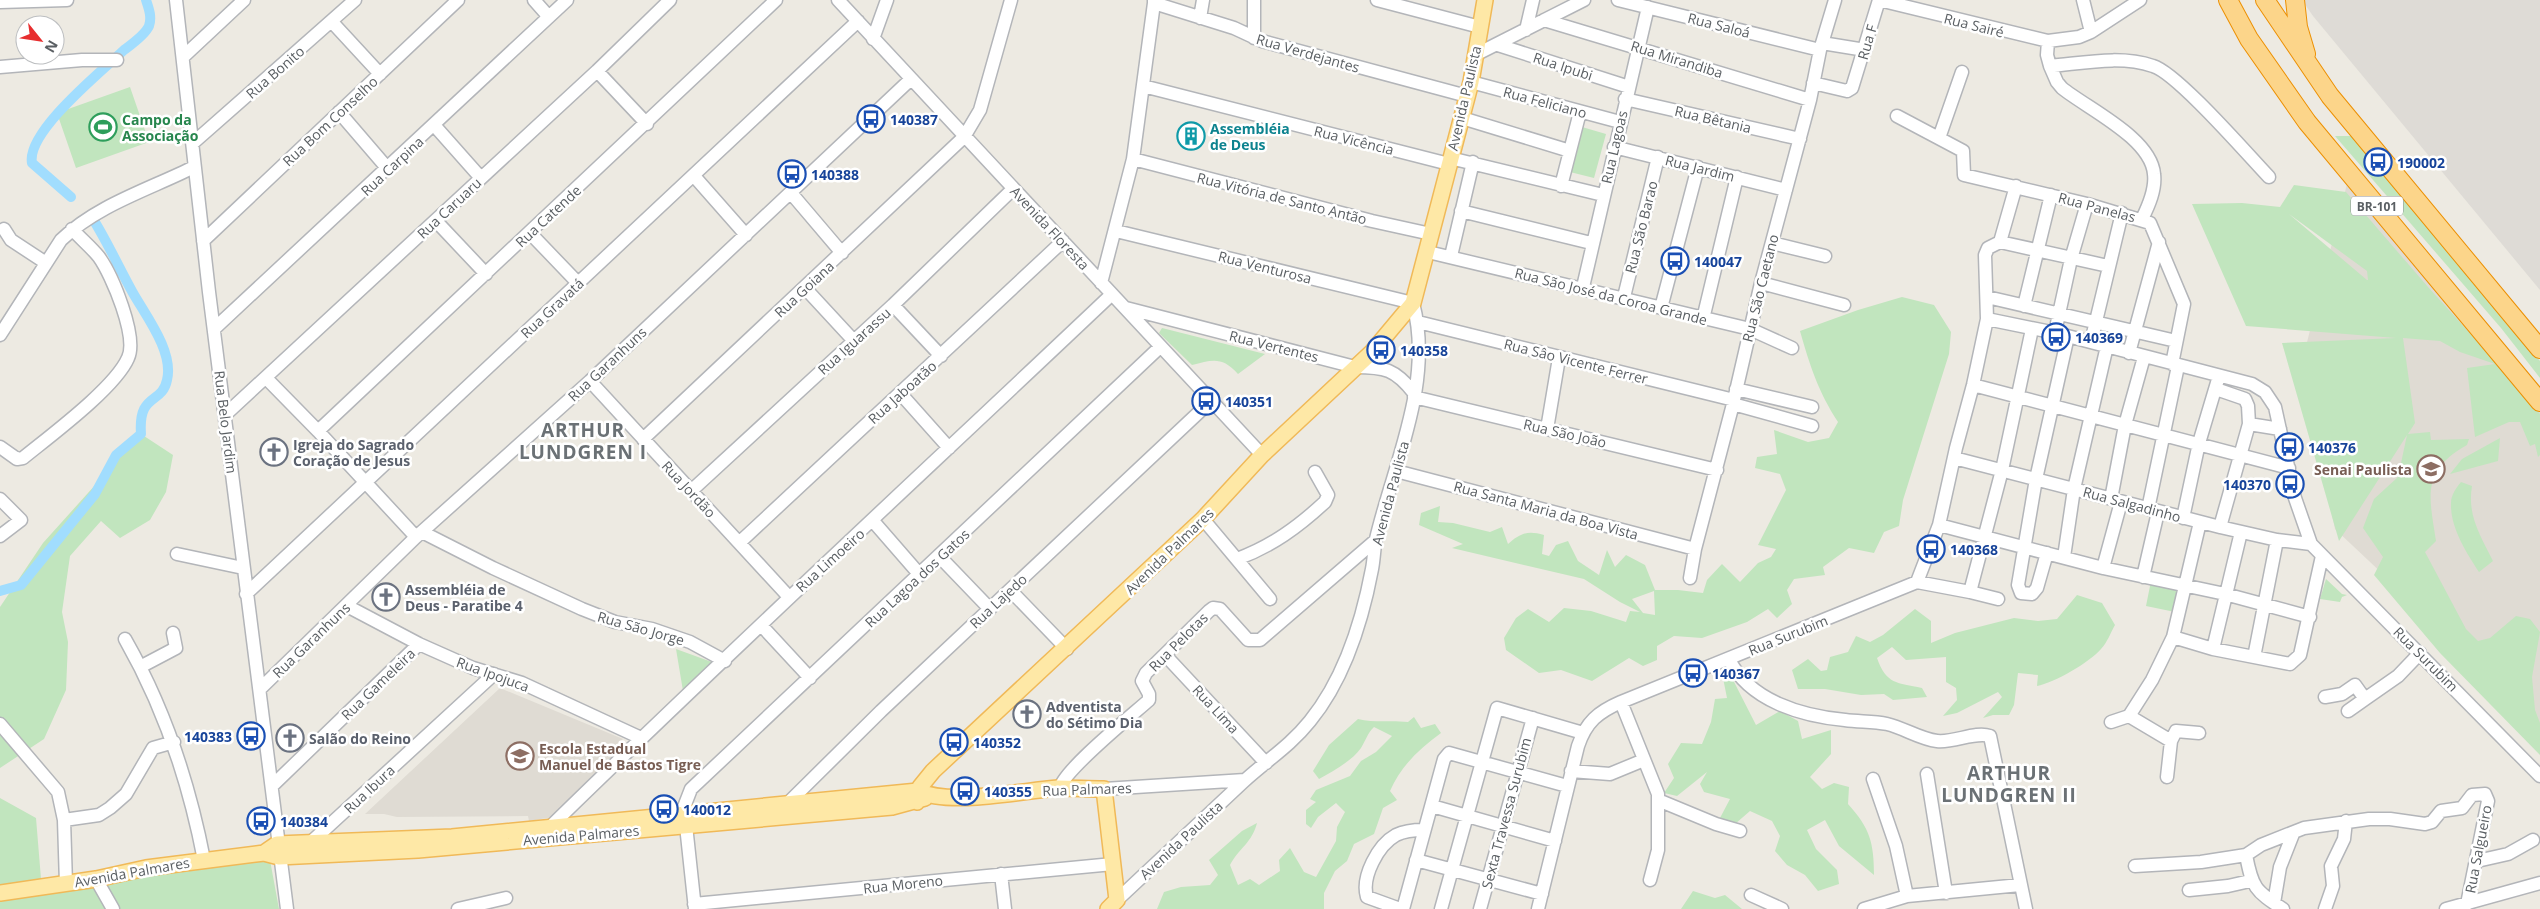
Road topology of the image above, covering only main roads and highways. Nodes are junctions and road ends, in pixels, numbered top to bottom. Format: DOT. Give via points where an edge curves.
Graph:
graph roads {
  1 [pos="1484,0"];
  2 [pos="2228,0"];
  3 [pos="2265,0"];
  4 [pos="2294,0"];
  5 [pos="2311,69"];
  6 [pos="1413,303"];
  7 [pos="2540,349"];
  8 [pos="2540,402"];
  9 [pos="1104,790"];
  10 [pos="921,797"];
  11 [pos="685,820"];
  12 [pos="274,852"];
  13 [pos="0,893"];
  14 [pos="1112,905"];
  1 -- 6 [label="main road, Avenida Paulista" via="1469,89"];
  2 -- 8 [label="highway, BR-101" via="2249,39 2308,122"];
  3 -- 5 [label="highway, BR-101"];
  4 -- 5 [label="highway" via="2298,27"];
  5 -- 7 [label="highway, BR-101" via="2476,275"];
  6 -- 10 [label="main road, Avenida Palmares" via="1372,352 1262,455 1203,519 942,763"];
  9 -- 10 [label="main road, Rua Palmares" via="1060,788"];
  9 -- 14 [label="main road, Avenida Paulista" via="1112,864"];
  10 -- 11 [label="main road, Avenida Palmares" via="787,804"];
  10 -- 11 [label="main road, Avenida Palmares" via="892,807"];
  11 -- 12 [label="main road, Avenida Palmares" via="418,850"];
  11 -- 12 [label="main road, Avenida Palmares" via="550,827 452,837 310,843"];
  12 -- 13 [label="main road, Avenida Palmares" via="146,868"];
}
